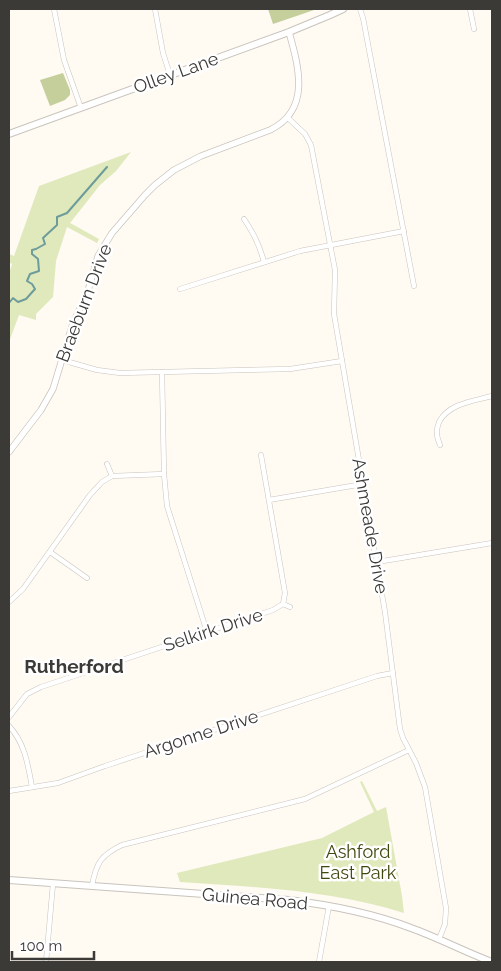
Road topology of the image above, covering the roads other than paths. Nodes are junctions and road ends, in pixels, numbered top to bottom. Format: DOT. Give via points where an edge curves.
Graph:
graph roads {
  1 [pos="54,9"];
  2 [pos="155,9"];
  3 [pos="343,9"];
  4 [pos="360,9"];
  5 [pos="470,9"];
  6 [pos="474,29"];
  7 [pos="289,32"];
  8 [pos="170,75"];
  9 [pos="81,108"];
  10 [pos="288,118"];
  11 [pos="9,134"];
  12 [pos="244,219"];
  13 [pos="404,231"];
  14 [pos="330,245"];
  15 [pos="264,262"];
  16 [pos="414,286"];
  17 [pos="180,289"];
  18 [pos="62,360"];
  19 [pos="342,361"];
  20 [pos="162,372"];
  21 [pos="492,396"];
  22 [pos="440,446"];
  23 [pos="9,452"];
  24 [pos="261,455"];
  25 [pos="106,464"];
  26 [pos="164,474"];
  27 [pos="112,476"];
  28 [pos="363,484"];
  29 [pos="269,500"];
  30 [pos="492,543"];
  31 [pos="50,552"];
  32 [pos="377,562"];
  33 [pos="87,578"];
  34 [pos="9,602"];
  35 [pos="284,604"];
  36 [pos="290,607"];
  37 [pos="207,632"];
  38 [pos="393,672"];
  39 [pos="9,717"];
  40 [pos="9,726"];
  41 [pos="409,750"];
  42 [pos="32,787"];
  43 [pos="9,791"];
  44 [pos="9,880"];
  45 [pos="53,884"];
  46 [pos="92,886"];
  47 [pos="330,906"];
  48 [pos="439,939"];
  49 [pos="46,962"];
  50 [pos="319,962"];
  51 [pos="492,962"];
  1 -- 9 [label="street" via="64,60"];
  2 -- 8 [label="street"];
  3 -- 7 [label="main road, Olley Lane"];
  4 -- 13 [label="street"];
  5 -- 6 [label="street"];
  7 -- 8 [label="main road, Olley Lane"];
  7 -- 10 [label="street" via="300,85"];
  8 -- 9 [label="main road, Olley Lane"];
  9 -- 11 [label="main road, Olley Lane"];
  10 -- 14 [label="street, Ashmeade Drive" via="305,134 311,145"];
  10 -- 18 [label="street, Braeburn Drive" via="270,130 184,164 145,195 101,249"];
  12 -- 15 [label="street" via="254,234"];
  13 -- 14 [label="street"];
  13 -- 16 [label="street"];
  14 -- 15 [label="street"];
  14 -- 19 [label="street, Ashmeade Drive" via="335,270 334,314"];
  15 -- 17 [label="street"];
  18 -- 20 [label="street" via="108,372"];
  18 -- 23 [label="street, Braeburn Drive" via="49,397"];
  19 -- 20 [label="street" via="290,369"];
  19 -- 28 [label="street, Ashmeade Drive"];
  20 -- 26 [label="street"];
  21 -- 22 [label="street" via="462,404 446,413 437,428"];
  24 -- 29 [label="street, Selkirk Drive"];
  25 -- 27 [label="street"];
  26 -- 27 [label="street"];
  26 -- 37 [label="street" via="169,515"];
  27 -- 31 [label="street" via="95,488"];
  28 -- 29 [label="street"];
  28 -- 32 [label="street, Ashmeade Drive"];
  29 -- 35 [label="street, Selkirk Drive" via="285,593"];
  30 -- 32 [label="street"];
  31 -- 33 [label="street"];
  31 -- 34 [label="street" via="23,589"];
  32 -- 38 [label="street, Ashmeade Drive"];
  35 -- 36 [label="street"];
  35 -- 37 [label="street, Selkirk Drive"];
  37 -- 39 [label="street, Selkirk Drive" via="36,688 22,699"];
  38 -- 41 [label="street, Ashmeade Drive" via="400,729"];
  38 -- 42 [label="street, Argonne Drive" via="68,780"];
  40 -- 42 [label="street" via="27,758"];
  41 -- 46 [label="street" via="305,799 122,845 98,863"];
  41 -- 48 [label="street, Ashmeade Drive" via="425,787 444,895 446,918"];
  42 -- 43 [label="street, Argonne Drive"];
  44 -- 45 [label="main road, Guinea Road"];
  45 -- 46 [label="main road, Guinea Road"];
  45 -- 49 [label="street"];
  46 -- 47 [label="main road, Guinea Road" via="289,900"];
  47 -- 48 [label="main road, Guinea Road" via="390,920"];
  47 -- 50 [label="street"];
  48 -- 51 [label="main road, Guinea Road"];
}
